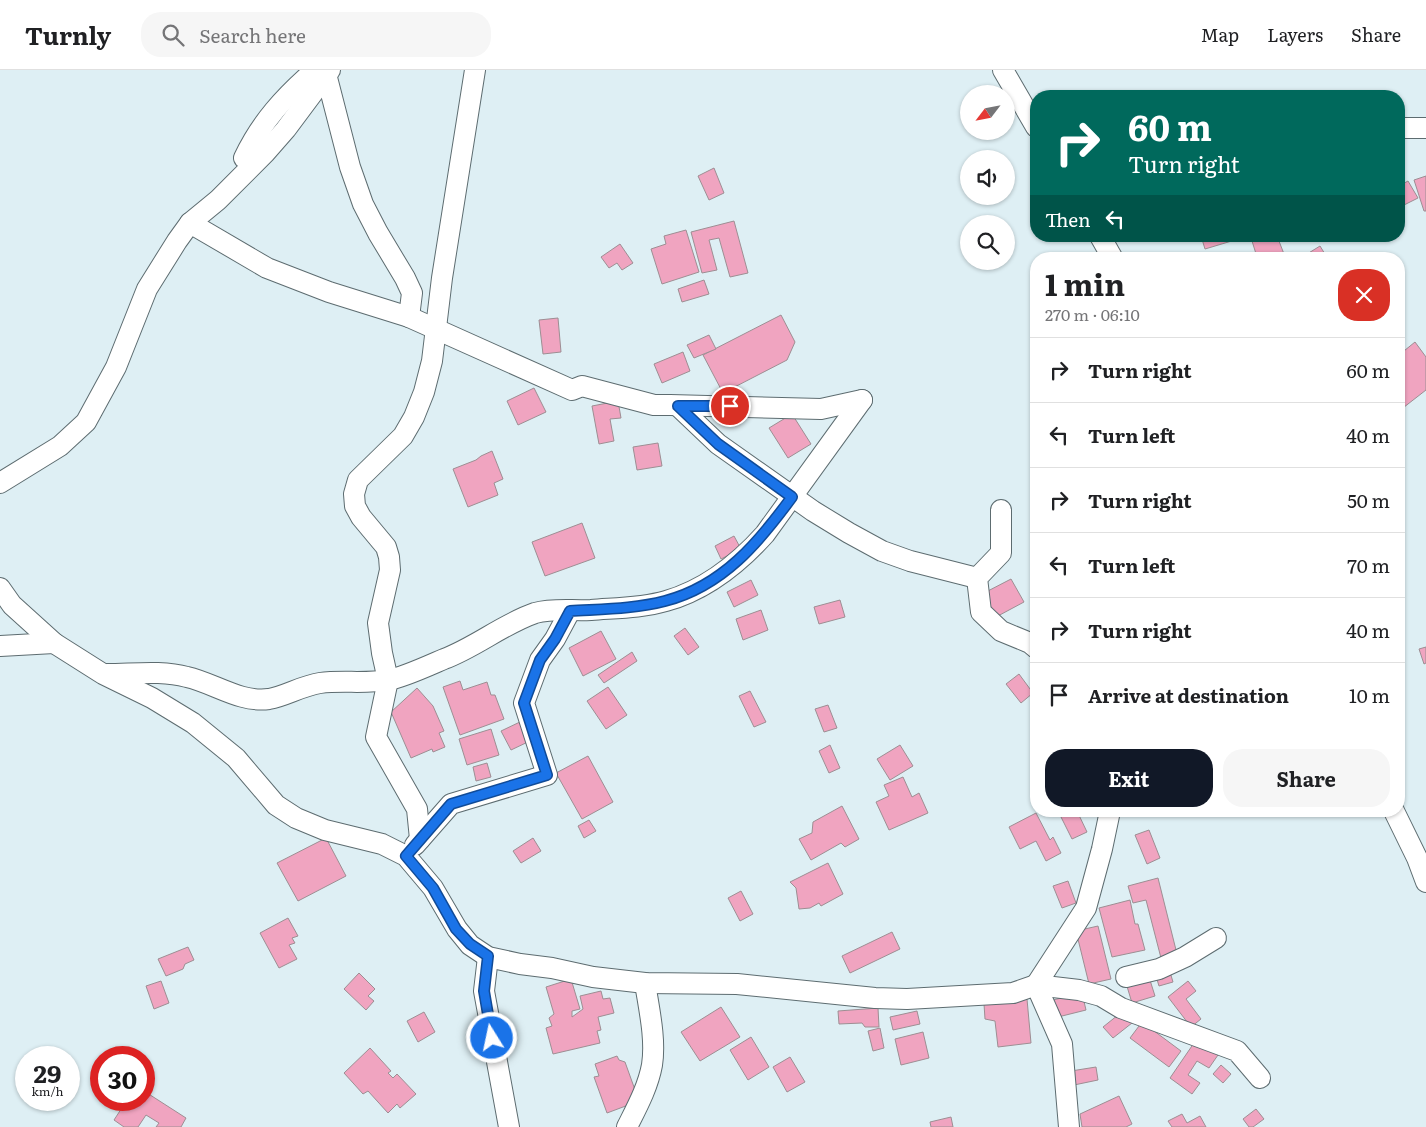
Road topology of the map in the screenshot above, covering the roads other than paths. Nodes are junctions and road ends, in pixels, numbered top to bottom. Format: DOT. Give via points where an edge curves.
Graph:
graph roads {
  1 [pos="475,70"];
  2 [pos="1003,70"];
  3 [pos="324,71"];
  4 [pos="1030,107"];
  5 [pos="1405,128"];
  6 [pos="1426,128"];
  7 [pos="244,158"];
  8 [pos="190,223"];
  9 [pos="409,317"];
  10 [pos="436,330"];
  11 [pos="678,406"];
  12 [pos="0,483"];
  13 [pos="792,497"];
  14 [pos="1001,510"];
  15 [pos="977,578"];
  16 [pos="0,588"];
  17 [pos="570,611"];
  18 [pos="54,643"];
  19 [pos="1030,643"];
  20 [pos="0,646"];
  21 [pos="104,674"];
  22 [pos="388,680"];
  23 [pos="1109,817"];
  24 [pos="1398,817"];
  25 [pos="420,839"];
  26 [pos="1422,855"];
  27 [pos="406,856"];
  28 [pos="1426,882"];
  29 [pos="1216,938"];
  30 [pos="488,956"];
  31 [pos="1126,977"];
  32 [pos="645,983"];
  33 [pos="1036,985"];
  34 [pos="1260,1078"];
  35 [pos="509,1127"];
  36 [pos="627,1127"];
  37 [pos="1069,1127"];
  1 -- 10 [label="street"];
  2 -- 4 [label="street"];
  3 -- 7 [label="street" via="284,99 261,126"];
  3 -- 8 [label="street" via="286,130 218,200"];
  3 -- 9 [label="street" via="363,204 412,293"];
  5 -- 6 [label="street"];
  8 -- 9 [label="street" via="267,268"];
  8 -- 12 [label="street" via="147,289 116,367 86,422 60,446"];
  9 -- 10 [label="street"];
  10 -- 11 [label="street" via="572,390 582,386 654,405"];
  10 -- 22 [label="street" via="426,384 414,417 403,436 358,480 354,494 360,517 386,547 390,557 378,622"];
  11 -- 13 [label="street" via="718,444"];
  11 -- 13 [label="street" via="821,409 862,400"];
  13 -- 15 [label="street" via="882,552"];
  13 -- 17 [label="street" via="750,550 692,592 637,606"];
  14 -- 15 [label="street" via="1000,553"];
  15 -- 19 [label="street" via="981,612 1001,631"];
  16 -- 18 [label="street" via="12,604"];
  17 -- 22 [label="street" via="553,609 536,613 447,658"];
  17 -- 25 [label="street" via="540,660 524,703 547,775 451,804"];
  18 -- 20 [label="street"];
  18 -- 21 [label="street"];
  21 -- 22 [label="street" via="186,676 245,698 268,699 321,683"];
  21 -- 27 [label="street" via="193,723 236,758 276,805 296,818 325,830 382,844"];
  22 -- 25 [label="street" via="376,737 416,809"];
  23 -- 33 [label="street" via="1086,908"];
  24 -- 26 [label="street"];
  25 -- 27 [label="street"];
  26 -- 28 [label="street"];
  27 -- 30 [label="street" via="433,888 456,929"];
  29 -- 31 [label="street" via="1185,957"];
  30 -- 32 [label="street" via="593,977"];
  30 -- 35 [label="street" via="484,991"];
  32 -- 33 [label="street" via="737,984 907,999 1013,993"];
  32 -- 36 [label="street" via="652,1033 652,1064 643,1094"];
  33 -- 34 [label="street" via="1101,996 1121,1008 1237,1051"];
  33 -- 37 [label="street" via="1062,1044"];
}
